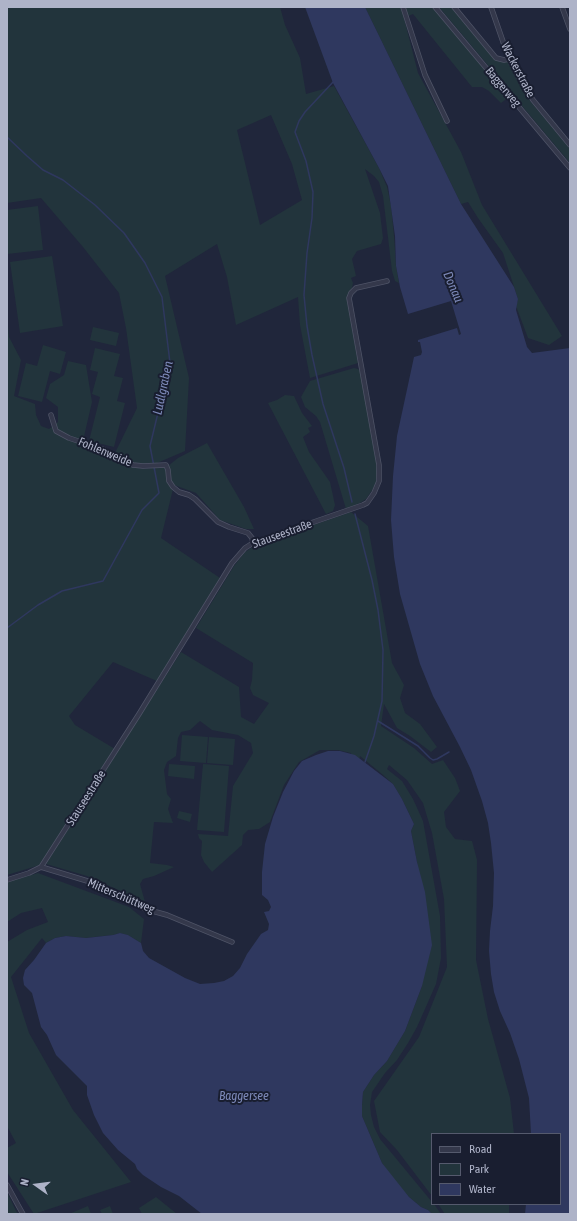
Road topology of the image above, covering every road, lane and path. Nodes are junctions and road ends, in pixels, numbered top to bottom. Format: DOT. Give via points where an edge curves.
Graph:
graph roads {
  1 [pos="403,7"];
  2 [pos="435,7"];
  3 [pos="454,7"];
  4 [pos="491,7"];
  5 [pos="562,7"];
  6 [pos="570,29"];
  7 [pos="510,59"];
  8 [pos="447,120"];
  9 [pos="570,145"];
  10 [pos="570,168"];
  11 [pos="387,281"];
  12 [pos="51,415"];
  13 [pos="253,543"];
  14 [pos="41,868"];
  15 [pos="7,880"];
  16 [pos="232,942"];
  17 [pos="7,1185"];
  18 [pos="23,1214"];
  1 -- 8 [label="street" via="425,75"];
  2 -- 10 [label="street, Baggerweg"];
  3 -- 7 [label="street" via="496,58"];
  4 -- 7 [label="street, Wackerstraße"];
  5 -- 6 [label="street"];
  7 -- 9 [label="street, Wackerstraße" via="533,100"];
  11 -- 13 [label="street, Stauseestraße" via="356,288 349,298 379,465 379,481 374,493 363,505"];
  12 -- 13 [label="street, Fohlenweide" via="56,431 69,438 102,449 128,463 140,466 166,465 173,487 195,499 218,522 248,533"];
  13 -- 14 [label="street, Stauseestraße" via="232,563"];
  14 -- 15 [label="street"];
  14 -- 16 [label="street, Mitterschüttweg" via="94,883 145,909"];
  17 -- 18 [label="street"];
}
